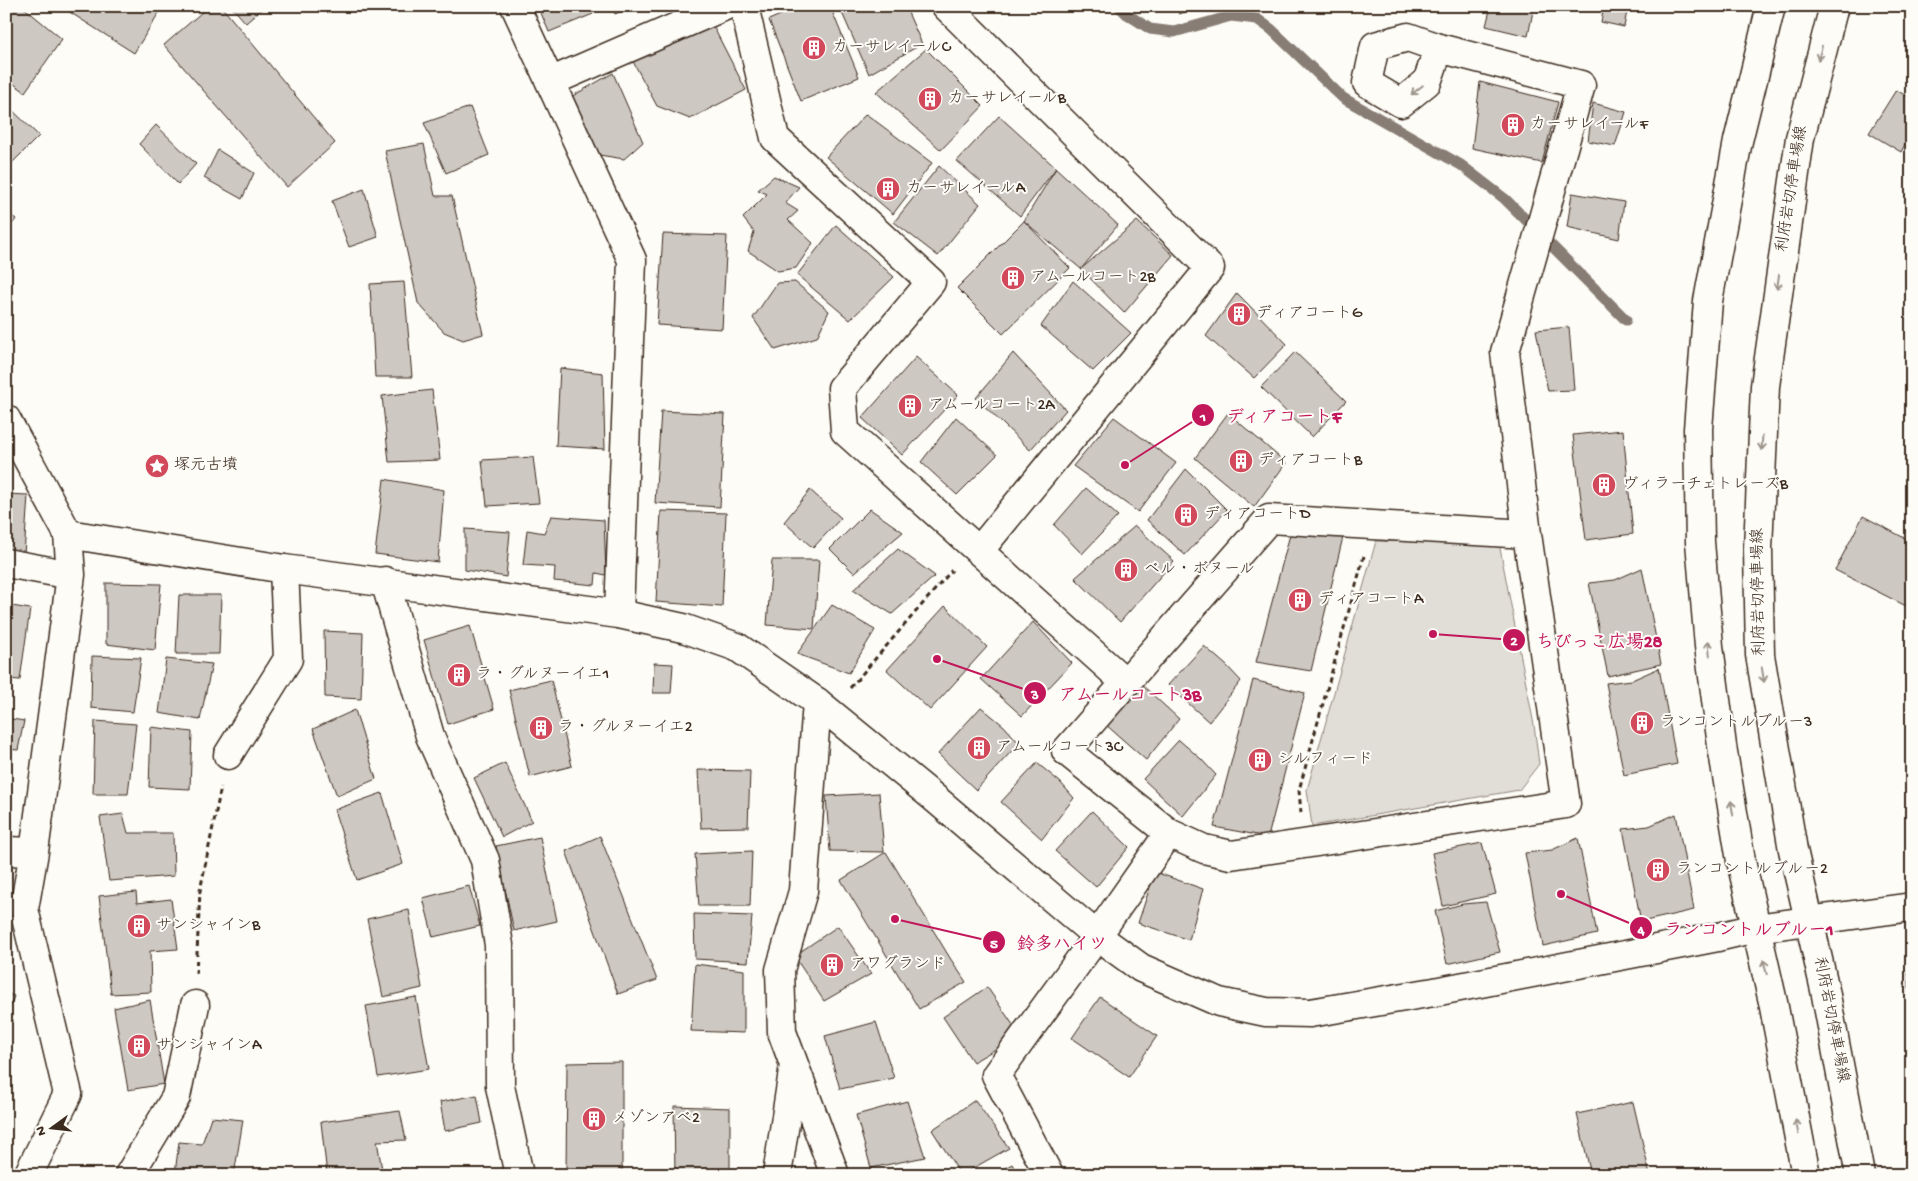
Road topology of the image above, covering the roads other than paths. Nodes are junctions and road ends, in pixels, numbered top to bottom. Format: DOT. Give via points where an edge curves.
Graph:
graph roads {
  1 [pos="515,6"];
  2 [pos="725,6"];
  3 [pos="744,6"];
  4 [pos="946,6"];
  5 [pos="1771,6"];
  6 [pos="1834,6"];
  7 [pos="1438,48"];
  8 [pos="550,82"];
  9 [pos="6,419"];
  10 [pos="68,534"];
  11 [pos="1527,534"];
  12 [pos="976,548"];
  13 [pos="6,563"];
  14 [pos="284,569"];
  15 [pos="71,575"];
  16 [pos="385,581"];
  17 [pos="619,614"];
  18 [pos="1126,683"];
  19 [pos="817,702"];
  20 [pos="228,755"];
  21 [pos="1169,833"];
  22 [pos="6,851"];
  23 [pos="34,852"];
  24 [pos="1912,907"];
  25 [pos="1809,921"];
  26 [pos="1756,928"];
  27 [pos="1097,936"];
  28 [pos="195,1005"];
  29 [pos="794,1064"];
  30 [pos="28,1175"];
  31 [pos="129,1175"];
  32 [pos="518,1175"];
  33 [pos="777,1175"];
  34 [pos="835,1175"];
  35 [pos="1049,1175"];
  36 [pos="1806,1175"];
  37 [pos="1860,1175"];
  1 -- 8 [label="street"];
  2 -- 8 [label="street"];
  3 -- 12 [label="street" via="775,138 931,282 842,388 845,430"];
  4 -- 12 [label="street" via="1210,268"];
  26 -- 5 [label="street, one-way" via="1739,851 1709,646 1700,542 1698,429 1708,302 1738,141"];
  6 -- 25 [label="street, 利府岩切停車場線, one-way" via="1800,138 1774,314 1765,386 1758,549 1760,655 1793,850"];
  7 -- 11 [label="street" via="1581,85 1505,352"];
  8 -- 17 [label="street" via="632,260"];
  9 -- 10 [label="street"];
  10 -- 14 [label="street"];
  10 -- 15 [label="street"];
  11 -- 18 [label="street" via="1269,519"];
  11 -- 21 [label="street" via="1566,804 1231,855 1204,849"];
  12 -- 18 [label="street"];
  13 -- 15 [label="street"];
  14 -- 16 [label="street"];
  14 -- 20 [label="street" via="288,659"];
  15 -- 23 [label="street"];
  16 -- 17 [label="street"];
  16 -- 32 [label="street" via="430,736 485,860 499,945 500,1086"];
  17 -- 19 [label="street" via="683,628 737,647"];
  18 -- 21 [label="street" via="1066,752"];
  19 -- 27 [label="street"];
  19 -- 29 [label="street" via="803,891 780,970 782,1032"];
  21 -- 27 [label="street"];
  22 -- 23 [label="street"];
  23 -- 30 [label="street" via="24,909 68,1094"];
  24 -- 25 [label="street"];
  25 -- 26 [label="street"];
  25 -- 37 [label="street, 利府岩切停車場線"];
  26 -- 27 [label="street" via="1434,992 1310,1013 1266,1012 1219,1002 1141,968"];
  36 -- 26 [label="street, one-way"];
  27 -- 35 [label="street" via="996,1075"];
  28 -- 31 [label="street" via="176,1098"];
  29 -- 33 [label="street"];
  29 -- 34 [label="street"];
}
